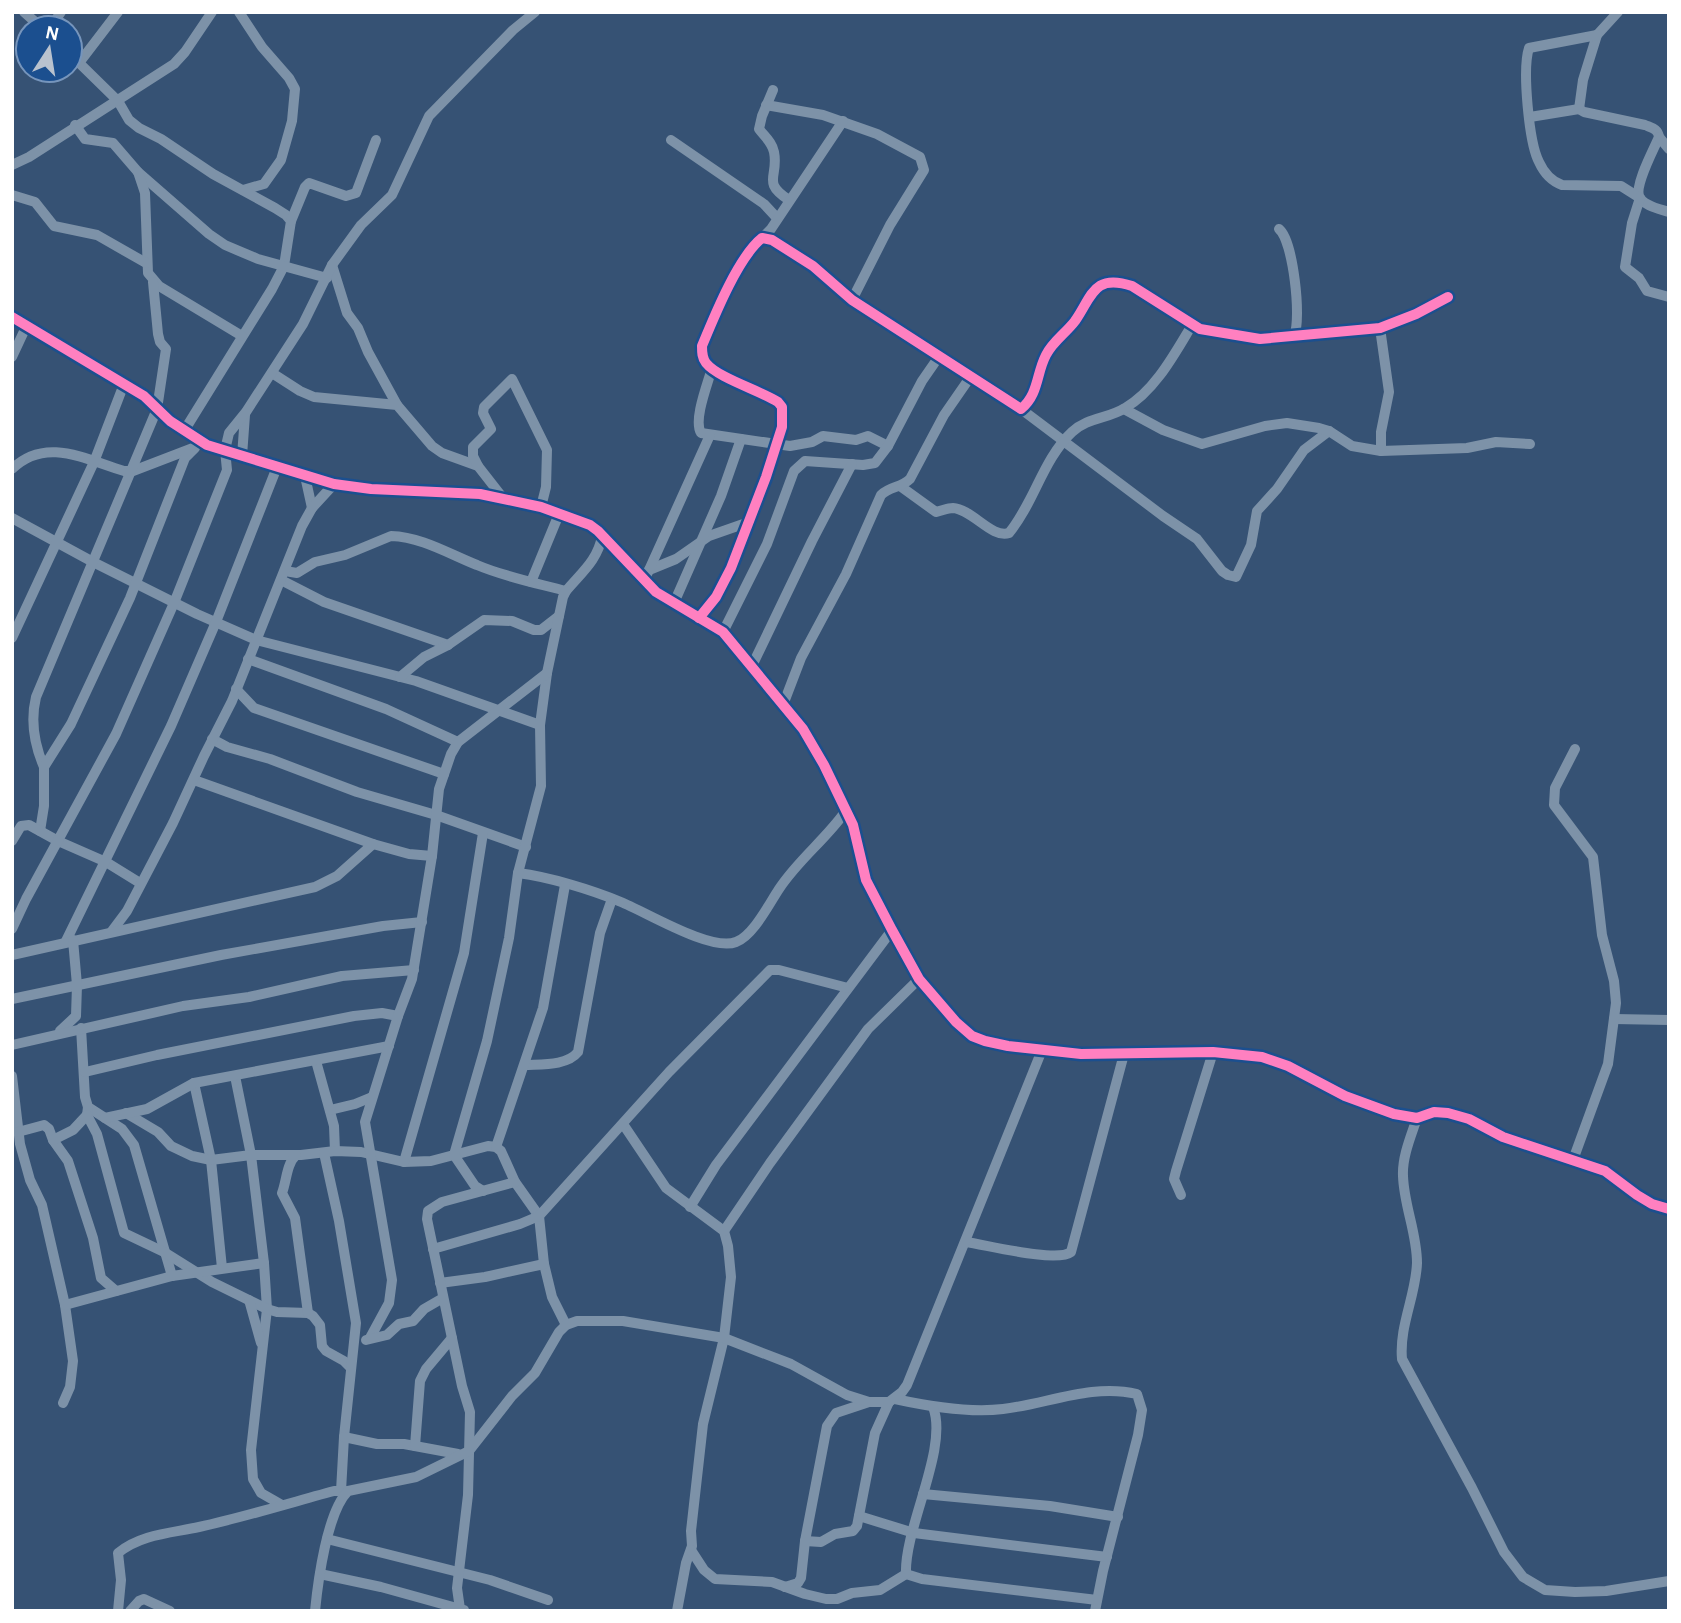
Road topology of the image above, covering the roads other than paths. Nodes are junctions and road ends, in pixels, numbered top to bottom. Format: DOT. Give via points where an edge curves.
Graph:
graph roads {
  1 [pos="118,12"];
  2 [pos="212,12"];
  3 [pos="239,12"];
  4 [pos="534,12"];
  5 [pos="1618,12"];
  6 [pos="1597,36"];
  7 [pos="84,56"];
  8 [pos="84,67"];
  9 [pos="773,90"];
  10 [pos="118,101"];
  11 [pos="766,105"];
  12 [pos="1578,108"];
  13 [pos="1530,117"];
  14 [pos="843,121"];
  15 [pos="75,125"];
  16 [pos="1659,137"];
  17 [pos="376,140"];
  18 [pos="671,140"];
  19 [pos="1669,149"];
  20 [pos="12,165"];
  21 [pos="138,172"];
  22 [pos="243,190"];
  23 [pos="12,195"];
  24 [pos="1640,198"];
  25 [pos="789,200"];
  26 [pos="1669,212"];
  27 [pos="777,218"];
  28 [pos="291,221"];
  29 [pos="1279,229"];
  30 [pos="762,238"];
  31 [pos="146,263"];
  32 [pos="332,265"];
  33 [pos="284,266"];
  34 [pos="327,278"];
  35 [pos="153,282"];
  36 [pos="1669,296"];
  37 [pos="1448,297"];
  38 [pos="852,300"];
  39 [pos="12,317"];
  40 [pos="1192,325"];
  41 [pos="26,327"];
  42 [pos="1380,328"];
  43 [pos="243,336"];
  44 [pos="1294,336"];
  45 [pos="940,355"];
  46 [pos="12,357"];
  47 [pos="712,368"];
  48 [pos="272,373"];
  49 [pos="971,376"];
  50 [pos="124,384"];
  51 [pos="397,405"];
  52 [pos="158,409"];
  53 [pos="1021,409"];
  54 [pos="1124,409"];
  55 [pos="246,412"];
  56 [pos="184,431"];
  57 [pos="1329,431"];
  58 [pos="710,435"];
  59 [pos="741,439"];
  60 [pos="1064,441"];
  61 [pos="778,444"];
  62 [pos="1530,444"];
  63 [pos="207,445"];
  64 [pos="888,446"];
  65 [pos="195,448"];
  66 [pos="225,450"];
  67 [pos="1381,451"];
  68 [pos="244,457"];
  69 [pos="94,461"];
  70 [pos="852,464"];
  71 [pos="478,466"];
  72 [pos="277,467"];
  73 [pos="12,469"];
  74 [pos="227,470"];
  75 [pos="133,471"];
  76 [pos="305,476"];
  77 [pos="334,484"];
  78 [pos="900,486"];
  79 [pos="503,498"];
  80 [pos="541,507"];
  81 [pos="312,508"];
  82 [pos="559,514"];
  83 [pos="12,519"];
  84 [pos="749,522"];
  85 [pos="602,536"];
  86 [pos="702,540"];
  87 [pos="55,542"];
  88 [pos="93,562"];
  89 [pos="283,576"];
  90 [pos="647,576"];
  91 [pos="531,582"];
  92 [pos="136,583"];
  93 [pos="566,591"];
  94 [pos="174,603"];
  95 [pos="674,603"];
  96 [pos="559,616"];
  97 [pos="699,618"];
  98 [pos="216,622"];
  99 [pos="723,632"];
  100 [pos="12,638"];
  101 [pos="256,640"];
  102 [pos="448,645"];
  103 [pos="248,659"];
  104 [pos="751,668"];
  105 [pos="547,673"];
  106 [pos="400,677"];
  107 [pos="236,689"];
  108 [pos="783,705"];
  109 [pos="500,710"];
  110 [pos="540,725"];
  111 [pos="212,739"];
  112 [pos="457,742"];
  113 [pos="1575,749"];
  114 [pos="44,767"];
  115 [pos="443,774"];
  116 [pos="194,780"];
  117 [pos="845,812"];
  118 [pos="436,815"];
  119 [pos="40,831"];
  120 [pos="483,833"];
  121 [pos="12,841"];
  122 [pos="58,841"];
  123 [pos="373,844"];
  124 [pos="526,847"];
  125 [pos="432,856"];
  126 [pos="106,862"];
  127 [pos="518,873"];
  128 [pos="140,883"];
  129 [pos="565,885"];
  130 [pos="612,899"];
  131 [pos="422,922"];
  132 [pos="12,929"];
  133 [pos="892,930"];
  134 [pos="112,931"];
  135 [pos="70,941"];
  136 [pos="12,955"];
  137 [pos="414,970"];
  138 [pos="919,979"];
  139 [pos="77,985"];
  140 [pos="848,988"];
  141 [pos="12,999"];
  142 [pos="398,1016"];
  143 [pos="1614,1019"];
  144 [pos="1669,1020"];
  145 [pos="81,1028"];
  146 [pos="58,1033"];
  147 [pos="12,1045"];
  148 [pos="389,1046"];
  149 [pos="1042,1050"];
  150 [pos="1213,1052"];
  151 [pos="1124,1054"];
  152 [pos="316,1061"];
  153 [pos="525,1065"];
  154 [pos="85,1072"];
  155 [pos="12,1076"];
  156 [pos="235,1076"];
  157 [pos="194,1083"];
  158 [pos="372,1097"];
  159 [pos="330,1110"];
  160 [pos="88,1111"];
  161 [pos="126,1113"];
  162 [pos="106,1118"];
  163 [pos="1417,1118"];
  164 [pos="623,1124"];
  165 [pos="18,1132"];
  166 [pos="53,1140"];
  167 [pos="496,1147"];
  168 [pos="330,1152"];
  169 [pos="370,1154"];
  170 [pos="251,1155"];
  171 [pos="296,1155"];
  172 [pos="454,1155"];
  173 [pos="211,1160"];
  174 [pos="1573,1160"];
  175 [pos="404,1162"];
  176 [pos="515,1182"];
  177 [pos="483,1191"];
  178 [pos="1181,1195"];
  179 [pos="690,1207"];
  180 [pos="1669,1209"];
  181 [pos="539,1216"];
  182 [pos="724,1231"];
  183 [pos="966,1242"];
  184 [pos="433,1248"];
  185 [pos="164,1252"];
  186 [pos="264,1263"];
  187 [pos="544,1264"];
  188 [pos="222,1268"];
  189 [pos="196,1272"];
  190 [pos="172,1276"];
  191 [pos="440,1283"];
  192 [pos="116,1291"];
  193 [pos="443,1298"];
  194 [pos="249,1300"];
  195 [pos="65,1305"];
  196 [pos="267,1309"];
  197 [pos="308,1313"];
  198 [pos="566,1325"];
  199 [pos="370,1338"];
  200 [pos="452,1338"];
  201 [pos="724,1338"];
  202 [pos="354,1345"];
  203 [pos="262,1346"];
  204 [pos="351,1368"];
  205 [pos="892,1400"];
  206 [pos="869,1402"];
  207 [pos="63,1404"];
  208 [pos="933,1407"];
  209 [pos="344,1437"];
  210 [pos="415,1446"];
  211 [pos="464,1453"];
  212 [pos="344,1491"];
  213 [pos="923,1494"];
  214 [pos="282,1505"];
  215 [pos="859,1516"];
  216 [pos="1118,1517"];
  217 [pos="914,1533"];
  218 [pos="327,1539"];
  219 [pos="805,1541"];
  220 [pos="691,1550"];
  221 [pos="1107,1557"];
  222 [pos="320,1574"];
  223 [pos="459,1574"];
  224 [pos="906,1574"];
  225 [pos="1669,1581"];
  226 [pos="784,1587"];
  227 [pos="548,1600"];
  228 [pos="316,1605"];
  229 [pos="1096,1605"];
  230 [pos="463,1610"];
  231 [pos="118,1611"];
  232 [pos="130,1611"];
  233 [pos="170,1611"];
  234 [pos="326,1611"];
  235 [pos="677,1611"];
  1 -- 7 [label="street"];
  2 -- 10 [label="street" via="174,64"];
  3 -- 22 [label="street" via="295,89 281,160 264,184"];
  4 -- 32 [label="street" via="429,116 392,195 361,225"];
  5 -- 6 [label="street"];
  6 -- 12 [label="street"];
  6 -- 13 [label="street" via="1529,48"];
  8 -- 10 [label="street"];
  9 -- 11 [label="street"];
  10 -- 15 [label="street"];
  10 -- 22 [label="street" via="139,128"];
  11 -- 14 [label="street"];
  11 -- 25 [label="street" via="759,129 775,156 771,183"];
  12 -- 13 [label="street"];
  12 -- 16 [label="street" via="1654,128"];
  13 -- 24 [label="street" via="1534,149 1553,182 1621,186"];
  14 -- 25 [label="street"];
  14 -- 38 [label="street" via="909,149 920,157 924,170"];
  15 -- 20 [label="street"];
  15 -- 21 [label="street" via="85,139 113,143"];
  16 -- 19 [label="street"];
  16 -- 24 [label="street" via="1643,174"];
  17 -- 28 [label="street" via="356,193 346,196 309,183"];
  18 -- 27 [label="street" via="764,204"];
  21 -- 31 [label="street" via="145,193"];
  21 -- 33 [label="street" via="225,245"];
  22 -- 28 [label="street"];
  23 -- 31 [label="street" via="35,202 54,226 97,235"];
  24 -- 26 [label="street"];
  24 -- 36 [label="street" via="1625,267 1647,291"];
  25 -- 27 [label="street"];
  27 -- 30 [label="street"];
  28 -- 33 [label="street"];
  29 -- 44 [label="street" via="1286,237 1296,290 1298,326"];
  30 -- 38 [label="street" via="813,266"];
  30 -- 47 [label="street" via="738,272 702,346 704,359"];
  31 -- 35 [label="street"];
  32 -- 34 [label="street"];
  32 -- 51 [label="street" via="346,313"];
  33 -- 34 [label="street"];
  33 -- 43 [label="street"];
  34 -- 48 [label="street"];
  35 -- 43 [label="street"];
  35 -- 52 [label="street" via="158,334 166,349"];
  37 -- 42 [label="street"];
  38 -- 45 [label="street"];
  39 -- 41 [label="street"];
  40 -- 44 [label="street" via="1260,339"];
  40 -- 53 [label="street" via="1132,286 1101,286 1088,296 1046,355 1033,397"];
  40 -- 54 [label="street" via="1158,376"];
  41 -- 46 [label="street"];
  41 -- 50 [label="street"];
  42 -- 44 [label="street"];
  42 -- 67 [label="street" via="1389,392"];
  43 -- 56 [label="street"];
  45 -- 49 [label="street"];
  45 -- 64 [label="street"];
  47 -- 58 [label="street" via="698,427"];
  47 -- 61 [label="street" via="778,402 783,415"];
  48 -- 51 [label="street" via="314,397"];
  48 -- 55 [label="street"];
  49 -- 53 [label="street"];
  49 -- 78 [label="street" via="910,479"];
  50 -- 52 [label="street"];
  50 -- 69 [label="street"];
  51 -- 71 [label="street" via="432,446"];
  52 -- 56 [label="street"];
  52 -- 75 [label="street"];
  53 -- 60 [label="street"];
  54 -- 57 [label="street" via="1202,444 1272,424"];
  54 -- 60 [label="street" via="1095,417"];
  55 -- 66 [label="street" via="229,433"];
  55 -- 68 [label="street"];
  56 -- 63 [label="street"];
  57 -- 60 [label="street" via="1304,450 1257,512 1251,545 1236,577 1222,570 1197,539"];
  57 -- 67 [label="street" via="1352,446"];
  58 -- 59 [label="street"];
  58 -- 90 [label="street"];
  59 -- 61 [label="street"];
  59 -- 86 [label="street"];
  60 -- 78 [label="street" via="1014,527 1003,535 955,508 936,512"];
  61 -- 64 [label="street" via="800,445 823,436 856,440 868,436"];
  61 -- 84 [label="street"];
  62 -- 67 [label="street" via="1496,442 1467,448"];
  63 -- 65 [label="street"];
  63 -- 66 [label="street"];
  64 -- 70 [label="street" via="875,463"];
  65 -- 75 [label="street"];
  65 -- 92 [label="street" via="180,468"];
  66 -- 68 [label="street"];
  66 -- 74 [label="street"];
  68 -- 72 [label="street"];
  68 -- 74 [label="street"];
  69 -- 73 [label="street" via="55,452 27,457"];
  69 -- 75 [label="street"];
  69 -- 87 [label="street"];
  70 -- 99 [label="street" via="805,461 794,471 766,544"];
  70 -- 104 [label="street"];
  71 -- 79 [label="street"];
  71 -- 80 [label="street" via="473,447 491,429 484,407 512,379 547,450"];
  72 -- 76 [label="street"];
  72 -- 98 [label="street"];
  74 -- 94 [label="street"];
  75 -- 88 [label="street"];
  76 -- 77 [label="street"];
  76 -- 81 [label="street"];
  77 -- 79 [label="street"];
  77 -- 81 [label="street"];
  78 -- 108 [label="street" via="881,495 801,658"];
  79 -- 80 [label="street"];
  80 -- 82 [label="street"];
  81 -- 89 [label="street"];
  82 -- 85 [label="street" via="590,525"];
  82 -- 91 [label="street"];
  83 -- 87 [label="street"];
  84 -- 86 [label="street"];
  84 -- 97 [label="street" via="724,582"];
  85 -- 90 [label="street"];
  85 -- 93 [label="street" via="600,551"];
  86 -- 90 [label="street"];
  86 -- 95 [label="street"];
  87 -- 88 [label="street"];
  87 -- 100 [label="street"];
  88 -- 92 [label="street"];
  88 -- 114 [label="street" via="32,712 35,744"];
  89 -- 91 [label="street" via="398,536"];
  89 -- 101 [label="street"];
  89 -- 102 [label="street" via="324,602"];
  90 -- 95 [label="street" via="656,592"];
  91 -- 93 [label="street"];
  92 -- 94 [label="street"];
  92 -- 114 [label="street" via="71,723"];
  93 -- 96 [label="street"];
  94 -- 98 [label="street"];
  94 -- 122 [label="street" via="116,734"];
  95 -- 97 [label="street"];
  96 -- 102 [label="street" via="534,630 512,621 484,620"];
  96 -- 105 [label="street"];
  97 -- 99 [label="street"];
  98 -- 101 [label="street"];
  98 -- 126 [label="street"];
  99 -- 104 [label="street"];
  101 -- 103 [label="street"];
  101 -- 106 [label="street"];
  102 -- 106 [label="street"];
  103 -- 107 [label="street"];
  103 -- 112 [label="street" via="386,709"];
  104 -- 108 [label="street"];
  105 -- 109 [label="street"];
  105 -- 110 [label="street"];
  106 -- 109 [label="street"];
  107 -- 111 [label="street"];
  107 -- 115 [label="street" via="254,708"];
  108 -- 117 [label="street" via="814,745"];
  109 -- 110 [label="street"];
  109 -- 112 [label="street"];
  110 -- 124 [label="street" via="541,786"];
  111 -- 116 [label="street"];
  111 -- 118 [label="street" via="357,792"];
  112 -- 115 [label="street"];
  113 -- 143 [label="street" via="1555,788 1555,805 1592,857 1602,935 1614,981"];
  114 -- 119 [label="street"];
  115 -- 118 [label="street"];
  116 -- 123 [label="street"];
  116 -- 128 [label="street"];
  117 -- 130 [label="street" via="798,862 760,919 735,943 709,941"];
  117 -- 133 [label="street" via="866,880"];
  118 -- 120 [label="street"];
  118 -- 125 [label="street"];
  119 -- 121 [label="street" via="24,824"];
  119 -- 122 [label="street"];
  120 -- 124 [label="street"];
  120 -- 175 [label="street" via="464,953"];
  122 -- 126 [label="street"];
  122 -- 132 [label="street"];
  123 -- 125 [label="street"];
  123 -- 134 [label="street" via="337,876 315,887"];
  124 -- 127 [label="street"];
  125 -- 131 [label="street"];
  126 -- 128 [label="street"];
  126 -- 135 [label="street"];
  127 -- 129 [label="street"];
  127 -- 172 [label="street" via="487,1041"];
  128 -- 134 [label="street"];
  129 -- 130 [label="street"];
  129 -- 153 [label="street" via="543,1009"];
  130 -- 153 [label="street" via="600,933 578,1052 551,1064"];
  131 -- 137 [label="street"];
  131 -- 139 [label="street" via="221,955"];
  133 -- 138 [label="street"];
  133 -- 140 [label="street"];
  134 -- 135 [label="street"];
  135 -- 136 [label="street"];
  135 -- 139 [label="street"];
  137 -- 142 [label="street"];
  137 -- 145 [label="street" via="342,976"];
  138 -- 149 [label="street" via="956,1022 978,1039"];
  138 -- 182 [label="street" via="868,1029"];
  139 -- 141 [label="street"];
  139 -- 146 [label="street" via="76,1016"];
  140 -- 164 [label="street" via="769,970"];
  140 -- 179 [label="street"];
  142 -- 148 [label="street"];
  142 -- 154 [label="street" via="354,1016"];
  143 -- 144 [label="street"];
  143 -- 174 [label="street" via="1608,1064"];
  145 -- 146 [label="street"];
  145 -- 154 [label="street"];
  146 -- 147 [label="street"];
  148 -- 152 [label="street"];
  148 -- 158 [label="street"];
  149 -- 151 [label="street"];
  149 -- 183 [label="street"];
  150 -- 151 [label="street"];
  150 -- 163 [label="street" via="1262,1057 1370,1107"];
  150 -- 178 [label="street" via="1174,1179"];
  151 -- 183 [label="street" via="1071,1252 1062,1257 1046,1256"];
  152 -- 156 [label="street"];
  152 -- 159 [label="street"];
  153 -- 167 [label="street"];
  154 -- 160 [label="street"];
  155 -- 165 [label="street"];
  156 -- 157 [label="street"];
  156 -- 170 [label="street"];
  157 -- 161 [label="street" via="147,1109"];
  157 -- 173 [label="street"];
  158 -- 159 [label="street"];
  158 -- 169 [label="street" via="365,1122"];
  159 -- 168 [label="street" via="334,1126"];
  160 -- 162 [label="street"];
  160 -- 166 [label="street" via="73,1130"];
  160 -- 185 [label="street" via="121,1228"];
  161 -- 162 [label="street"];
  161 -- 173 [label="street" via="158,1132 171,1146"];
  162 -- 185 [label="street" via="134,1145"];
  163 -- 174 [label="street" via="1448,1113"];
  163 -- 225 [label="street" via="1402,1174 1417,1264 1402,1336 1402,1359 1504,1552 1523,1577 1545,1590 1606,1591"];
  164 -- 179 [label="street" via="666,1188"];
  164 -- 181 [label="street"];
  165 -- 166 [label="street" via="44,1125"];
  165 -- 195 [label="street" via="30,1180 42,1205"];
  166 -- 192 [label="street" via="73,1175 101,1278"];
  167 -- 172 [label="street"];
  167 -- 176 [label="street"];
  168 -- 169 [label="street"];
  168 -- 171 [label="street"];
  168 -- 202 [label="street" via="356,1323"];
  169 -- 175 [label="street"];
  169 -- 199 [label="street" via="393,1280 389,1303"];
  170 -- 171 [label="street"];
  170 -- 173 [label="street"];
  170 -- 186 [label="street"];
  171 -- 197 [label="street" via="282,1193 295,1218"];
  172 -- 175 [label="street"];
  172 -- 177 [label="street"];
  173 -- 188 [label="street"];
  174 -- 180 [label="street" via="1605,1171 1652,1204"];
  176 -- 177 [label="street"];
  176 -- 181 [label="street"];
  177 -- 184 [label="street" via="428,1210"];
  179 -- 182 [label="street"];
  181 -- 184 [label="street"];
  181 -- 187 [label="street"];
  182 -- 201 [label="street" via="731,1277"];
  183 -- 205 [label="street" via="906,1385"];
  184 -- 191 [label="street"];
  185 -- 189 [label="street"];
  185 -- 190 [label="street"];
  186 -- 188 [label="street"];
  186 -- 196 [label="street"];
  187 -- 191 [label="street"];
  187 -- 198 [label="street" via="552,1297"];
  188 -- 189 [label="street"];
  189 -- 190 [label="street"];
  189 -- 194 [label="street"];
  190 -- 192 [label="street"];
  191 -- 193 [label="street"];
  192 -- 195 [label="street"];
  193 -- 199 [label="street" via="413,1321"];
  193 -- 200 [label="street"];
  194 -- 196 [label="street"];
  194 -- 203 [label="street"];
  195 -- 207 [label="street" via="73,1361"];
  196 -- 197 [label="street"];
  196 -- 203 [label="street"];
  197 -- 204 [label="street" via="320,1325 322,1346"];
  198 -- 201 [label="street" via="623,1321"];
  198 -- 211 [label="street" via="535,1373"];
  199 -- 202 [label="street"];
  200 -- 210 [label="street" via="420,1381"];
  200 -- 211 [label="street" via="470,1412"];
  201 -- 206 [label="street"];
  201 -- 220 [label="street" via="703,1424"];
  202 -- 204 [label="street"];
  203 -- 214 [label="street" via="251,1450 253,1479 261,1493"];
  204 -- 209 [label="street"];
  205 -- 206 [label="street"];
  205 -- 208 [label="street"];
  205 -- 215 [label="street" via="875,1433"];
  206 -- 219 [label="street" via="836,1413 827,1426"];
  208 -- 213 [label="street" via="937,1425"];
  208 -- 216 [label="street" via="1002,1409 1099,1391 1137,1394 1142,1410 1139,1435"];
  209 -- 210 [label="street"];
  209 -- 212 [label="street"];
  210 -- 211 [label="street"];
  211 -- 212 [label="street" via="416,1477"];
  211 -- 223 [label="street" via="468,1495"];
  212 -- 214 [label="street"];
  212 -- 218 [label="street"];
  213 -- 216 [label="street"];
  213 -- 217 [label="street"];
  214 -- 231 [label="street" via="159,1534 122,1549 118,1553"];
  215 -- 217 [label="street"];
  215 -- 219 [label="street" via="853,1531 821,1542"];
  216 -- 221 [label="street"];
  217 -- 221 [label="street"];
  217 -- 224 [label="street"];
  218 -- 222 [label="street"];
  218 -- 223 [label="street"];
  219 -- 226 [label="street" via="800,1581"];
  220 -- 226 [label="street" via="715,1579 772,1582"];
  220 -- 235 [label="street"];
  221 -- 229 [label="street"];
  222 -- 228 [label="street"];
  222 -- 230 [label="street"];
  223 -- 227 [label="street"];
  223 -- 230 [label="street" via="457,1592"];
  224 -- 226 [label="street" via="880,1590 835,1599"];
  224 -- 229 [label="street"];
  228 -- 234 [label="street"];
  232 -- 233 [label="street" via="144,1599"];
}
